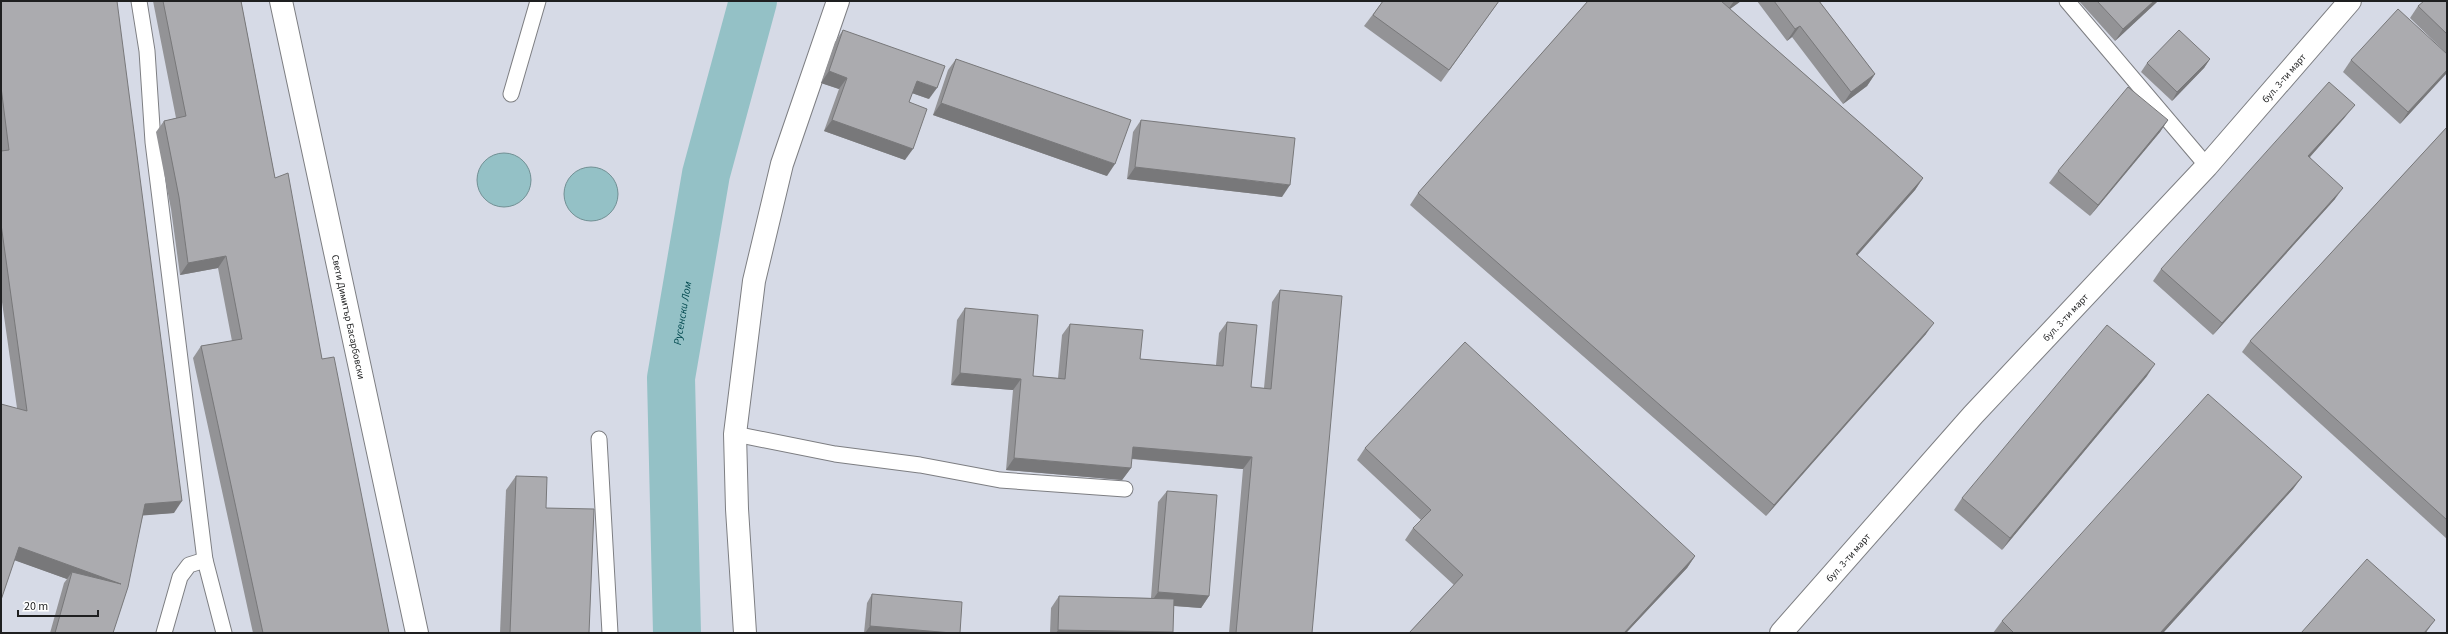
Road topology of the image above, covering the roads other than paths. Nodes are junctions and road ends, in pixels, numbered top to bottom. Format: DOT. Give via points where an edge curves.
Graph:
graph roads {
  1 [pos="139,1"];
  2 [pos="281,1"];
  3 [pos="538,1"];
  4 [pos="838,1"];
  5 [pos="2068,1"];
  6 [pos="2350,1"];
  7 [pos="511,94"];
  8 [pos="2207,166"];
  9 [pos="735,434"];
  10 [pos="599,439"];
  11 [pos="1125,489"];
  12 [pos="205,560"];
  13 [pos="164,633"];
  14 [pos="224,633"];
  15 [pos="417,633"];
  16 [pos="610,633"];
  17 [pos="745,633"];
  18 [pos="1781,633"];
  1 -- 12 [label="lane" via="147,51 153,142"];
  2 -- 15 [label="street, Свети Димитър Басарбовски"];
  3 -- 7 [label="lane"];
  4 -- 9 [label="street" via="782,164 754,281"];
  5 -- 8 [label="lane"];
  6 -- 8 [label="street, бул. 3-ти март"];
  8 -- 18 [label="street, бул. 3-ти март" via="1974,415"];
  9 -- 11 [label="lane" via="835,454 920,465 1000,480"];
  9 -- 17 [label="street"];
  10 -- 16 [label="lane"];
  12 -- 13 [label="lane" via="189,565 180,577"];
  12 -- 14 [label="lane"];
}
